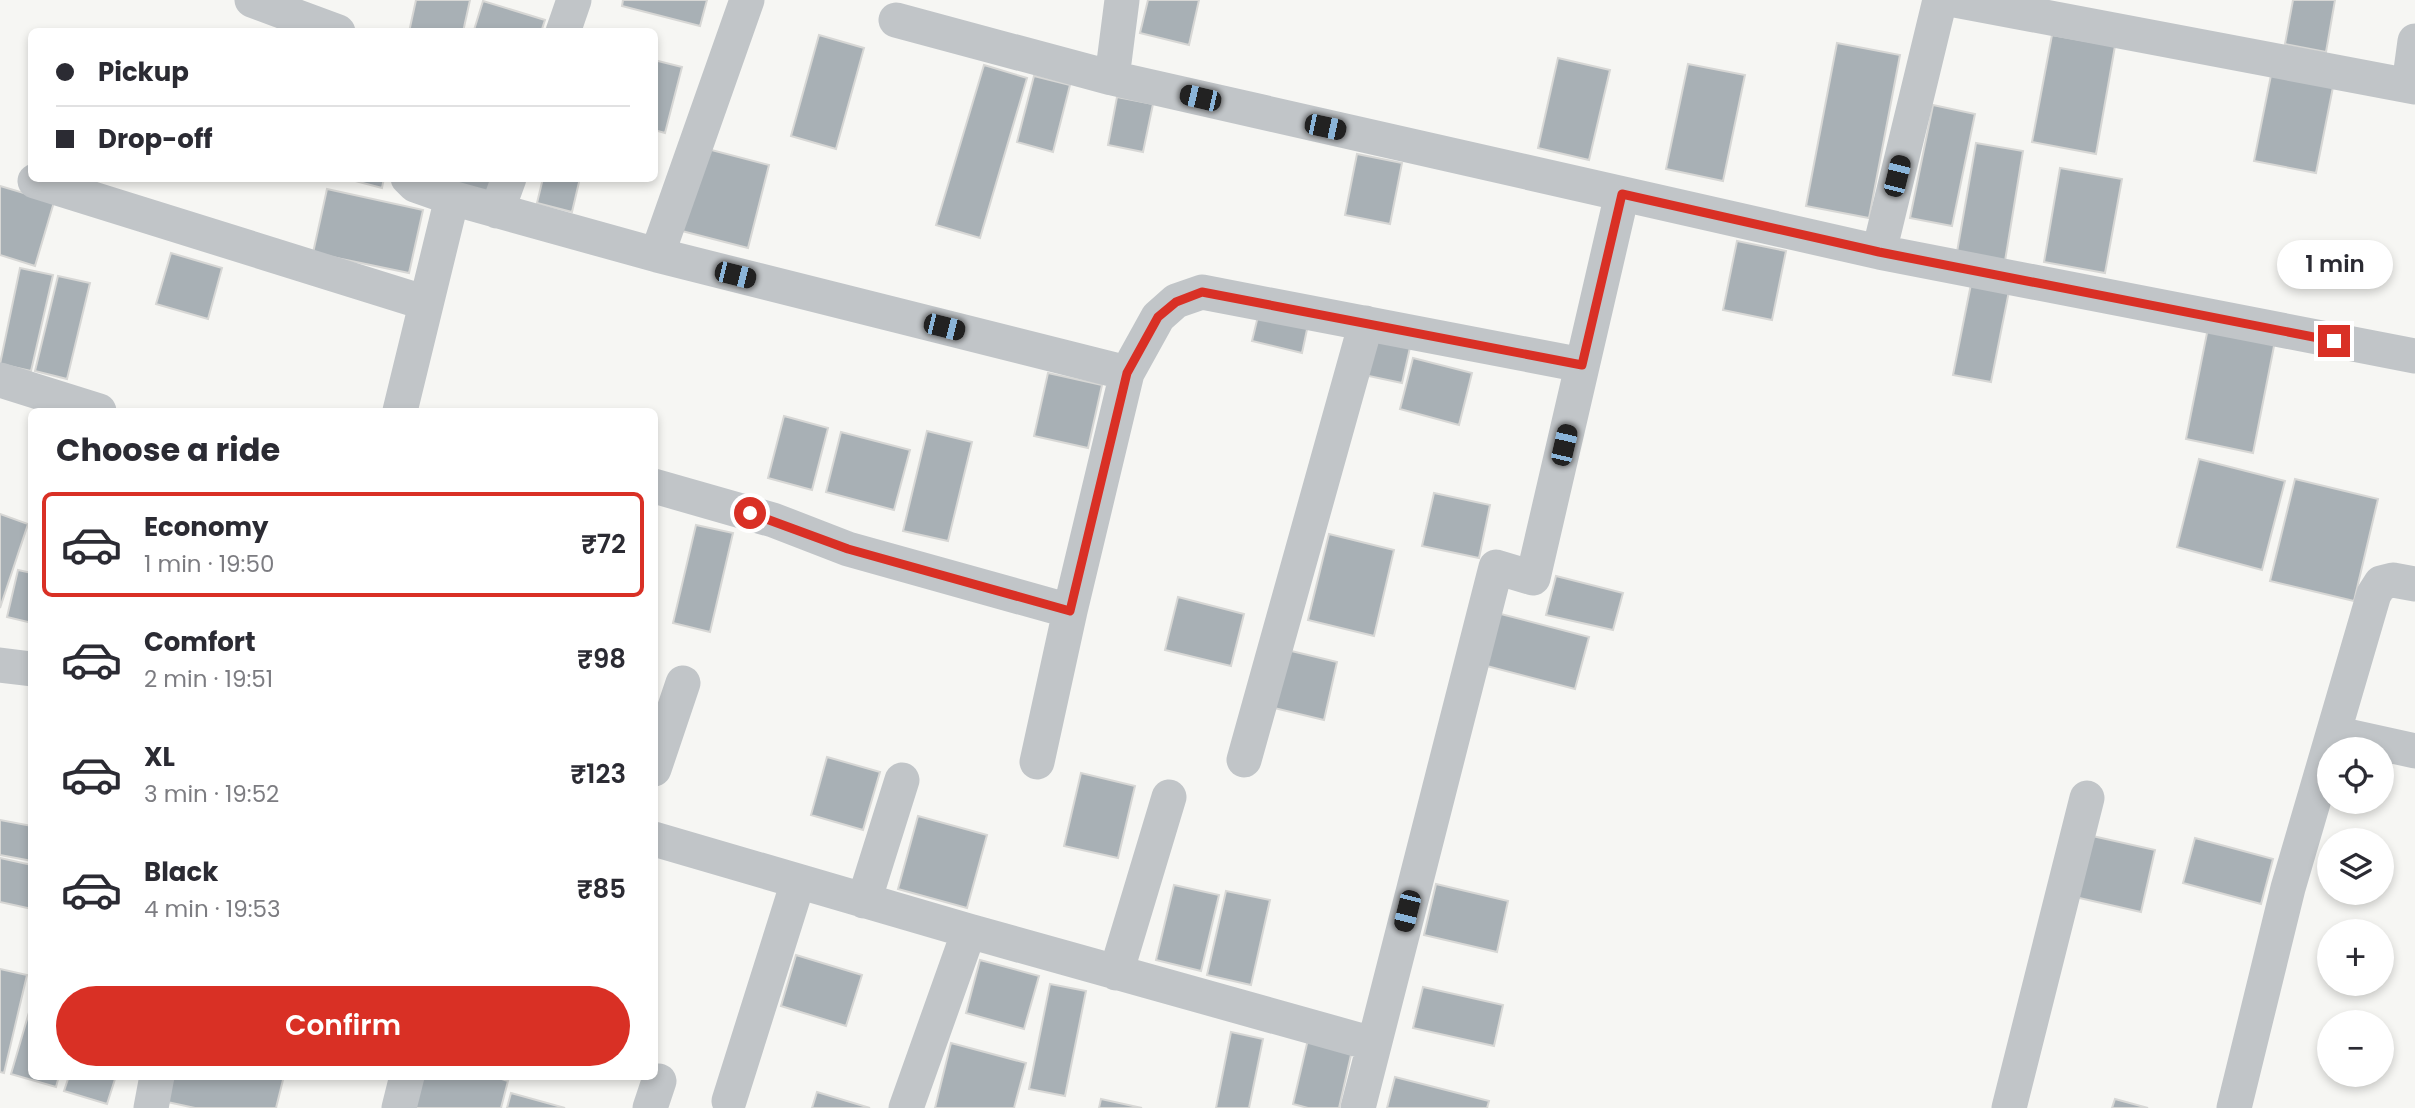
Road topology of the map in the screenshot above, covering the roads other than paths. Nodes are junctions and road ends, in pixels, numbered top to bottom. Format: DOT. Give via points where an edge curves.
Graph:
graph roads {
  1 [pos="253,0"];
  2 [pos="574,0"];
  3 [pos="747,0"];
  4 [pos="1122,0"];
  5 [pos="1940,0"];
  6 [pos="1955,0"];
  7 [pos="896,20"];
  8 [pos="327,28"];
  9 [pos="564,28"];
  10 [pos="2415,41"];
  11 [pos="1112,78"];
  12 [pos="2412,86"];
  13 [pos="38,182"];
  14 [pos="412,182"];
  15 [pos="508,182"];
  16 [pos="1622,194"];
  17 [pos="452,198"];
  18 [pos="497,211"];
  19 [pos="1879,252"];
  20 [pos="657,255"];
  21 [pos="426,303"];
  22 [pos="1366,323"];
  23 [pos="2415,356"];
  24 [pos="1582,365"];
  25 [pos="1127,373"];
  26 [pos="0,380"];
  27 [pos="89,408"];
  28 [pos="401,408"];
  29 [pos="658,487"];
  30 [pos="2415,584"];
  31 [pos="1070,611"];
  32 [pos="0,665"];
  33 [pos="28,668"];
  34 [pos="682,683"];
  35 [pos="2334,733"];
  36 [pos="2415,751"];
  37 [pos="658,757"];
  38 [pos="1244,760"];
  39 [pos="1037,762"];
  40 [pos="902,780"];
  41 [pos="1169,797"];
  42 [pos="2087,798"];
  43 [pos="658,840"];
  44 [pos="798,882"];
  45 [pos="864,901"];
  46 [pos="969,932"];
  47 [pos="1116,973"];
  48 [pos="1373,1044"];
  49 [pos="156,1080"];
  50 [pos="406,1080"];
  51 [pos="729,1101"];
  52 [pos="151,1108"];
  53 [pos="399,1108"];
  54 [pos="906,1108"];
  55 [pos="1358,1108"];
  56 [pos="2009,1108"];
  57 [pos="2234,1108"];
  1 -- 8 [label="street"];
  2 -- 9 [label="street"];
  3 -- 20 [label="street"];
  4 -- 11 [label="street"];
  5 -- 19 [label="street"];
  6 -- 12 [label="street"];
  7 -- 11 [label="street"];
  10 -- 12 [label="street"];
  11 -- 16 [label="street"];
  13 -- 21 [label="street"];
  14 -- 17 [label="street"];
  15 -- 18 [label="street"];
  16 -- 19 [label="street"];
  16 -- 24 [label="street"];
  17 -- 18 [label="street"];
  17 -- 21 [label="street"];
  18 -- 20 [label="street"];
  19 -- 23 [label="street"];
  20 -- 25 [label="street"];
  21 -- 28 [label="street"];
  22 -- 24 [label="street"];
  22 -- 25 [label="street" via="1202,292 1176,302 1158,317"];
  22 -- 38 [label="street"];
  24 -- 48 [label="street" via="1533,578 1496,566"];
  25 -- 31 [label="street"];
  26 -- 27 [label="street"];
  29 -- 31 [label="street" via="773,520 848,549"];
  30 -- 35 [label="street" via="2393,580 2381,583 2374,594"];
  31 -- 39 [label="street"];
  32 -- 33 [label="street"];
  34 -- 37 [label="street"];
  35 -- 36 [label="street"];
  35 -- 57 [label="street" via="2288,888"];
  40 -- 45 [label="street"];
  41 -- 47 [label="street"];
  42 -- 56 [label="street"];
  43 -- 44 [label="street"];
  44 -- 45 [label="street"];
  44 -- 51 [label="street"];
  45 -- 46 [label="street"];
  46 -- 47 [label="street"];
  46 -- 54 [label="street"];
  47 -- 48 [label="street"];
  48 -- 55 [label="street"];
  49 -- 52 [label="street"];
  50 -- 53 [label="street"];
}
